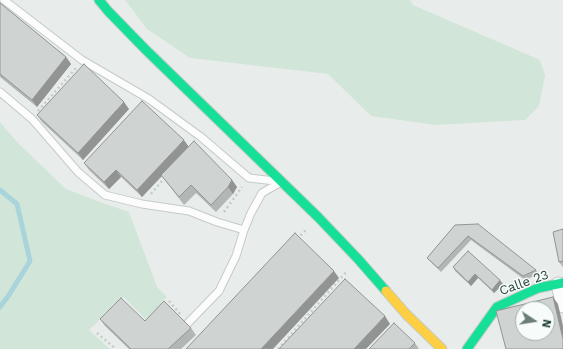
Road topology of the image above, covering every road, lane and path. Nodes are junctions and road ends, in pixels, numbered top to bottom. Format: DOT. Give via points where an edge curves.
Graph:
graph roads {
  1 [pos="4,0"];
  2 [pos="99,0"];
  3 [pos="82,60"];
  4 [pos="0,92"];
  5 [pos="32,119"];
  6 [pos="166,176"];
  7 [pos="249,178"];
  8 [pos="281,182"];
  9 [pos="142,204"];
  10 [pos="318,217"];
  11 [pos="217,222"];
  12 [pos="244,230"];
  13 [pos="296,240"];
  14 [pos="358,259"];
  15 [pos="560,283"];
  16 [pos="563,306"];
  17 [pos="497,307"];
  18 [pos="500,321"];
  19 [pos="188,323"];
  20 [pos="97,333"];
  21 [pos="116,349"];
  22 [pos="278,349"];
  23 [pos="442,349"];
  24 [pos="467,349"];
  1 -- 3 [label="lane"];
  2 -- 8 [label="street" via="151,56"];
  3 -- 5 [label="path"];
  3 -- 7 [label="lane" via="149,99 201,137"];
  4 -- 5 [label="lane"];
  5 -- 9 [label="lane" via="78,172 105,195"];
  6 -- 9 [label="path"];
  7 -- 8 [label="lane"];
  7 -- 11 [label="path"];
  8 -- 10 [label="street"];
  8 -- 12 [label="lane" via="262,193"];
  9 -- 11 [label="lane" via="189,211"];
  10 -- 13 [label="path"];
  10 -- 14 [label="street"];
  11 -- 12 [label="lane"];
  12 -- 19 [label="lane" via="236,256 219,290"];
  14 -- 22 [label="path"];
  14 -- 23 [label="street" via="406,314"];
  15 -- 16 [label="street"];
  15 -- 17 [label="street, Calle 23" via="538,288"];
  17 -- 18 [label="street"];
  17 -- 24 [label="street, Calle 23"];
  20 -- 21 [label="path"];
}
